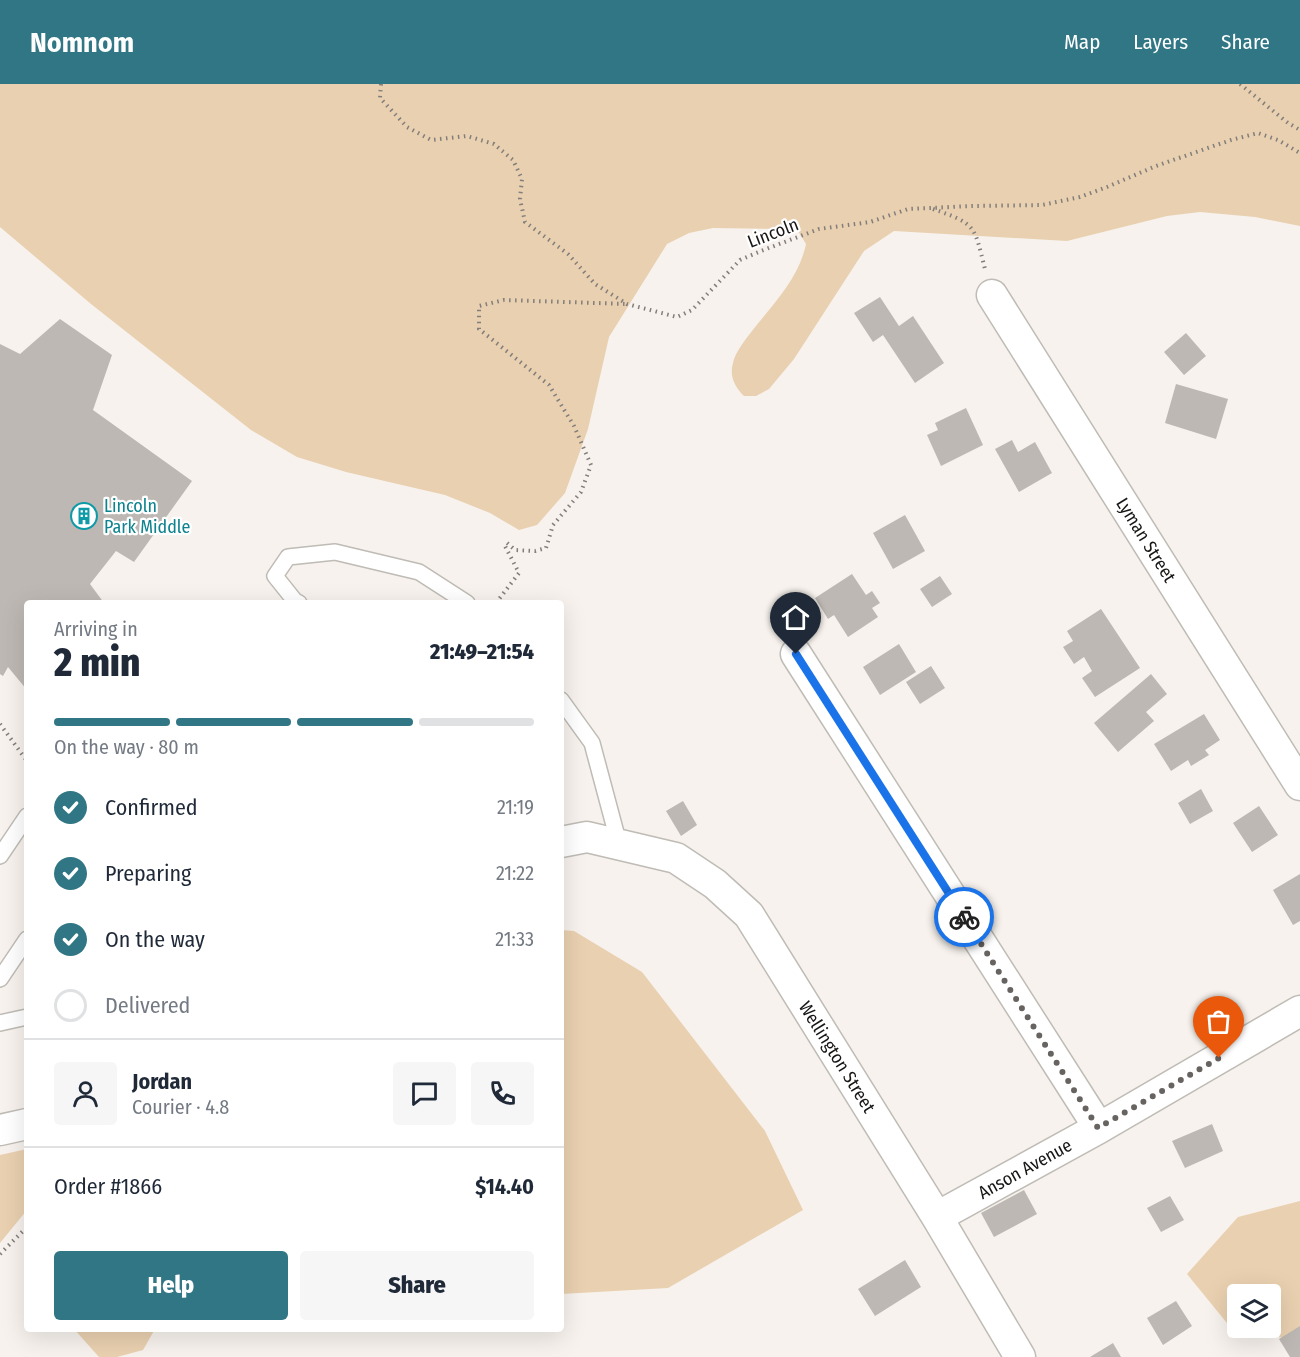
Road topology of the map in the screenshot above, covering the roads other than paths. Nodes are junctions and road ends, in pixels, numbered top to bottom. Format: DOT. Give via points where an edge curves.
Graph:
graph roads {
  1 [pos="992,295"];
  2 [pos="294,600"];
  3 [pos="462,600"];
  4 [pos="796,654"];
  5 [pos="564,704"];
  6 [pos="1300,785"];
  7 [pos="24,820"];
  8 [pos="574,840"];
  9 [pos="619,844"];
  10 [pos="0,856"];
  11 [pos="24,943"];
  12 [pos="0,979"];
  13 [pos="1300,1011"];
  14 [pos="24,1018"];
  15 [pos="0,1023"];
  16 [pos="24,1125"];
  17 [pos="1098,1128"];
  18 [pos="0,1130"];
  19 [pos="937,1217"];
  20 [pos="1020,1357"];
  1 -- 6 [label="street, Lyman Street"];
  2 -- 3 [label="lane" via="275,576 288,557 335,552 419,572"];
  4 -- 17 [label="street"];
  5 -- 9 [label="lane" via="592,743"];
  7 -- 10 [label="lane"];
  8 -- 9 [label="street, Wellington Street"];
  9 -- 19 [label="street, Wellington Street" via="676,858 715,884 749,915"];
  11 -- 12 [label="lane"];
  13 -- 17 [label="street, Anson Avenue"];
  14 -- 15 [label="lane"];
  16 -- 18 [label="street"];
  17 -- 19 [label="street, Anson Avenue"];
  19 -- 20 [label="street, Wellington Street"];
}
